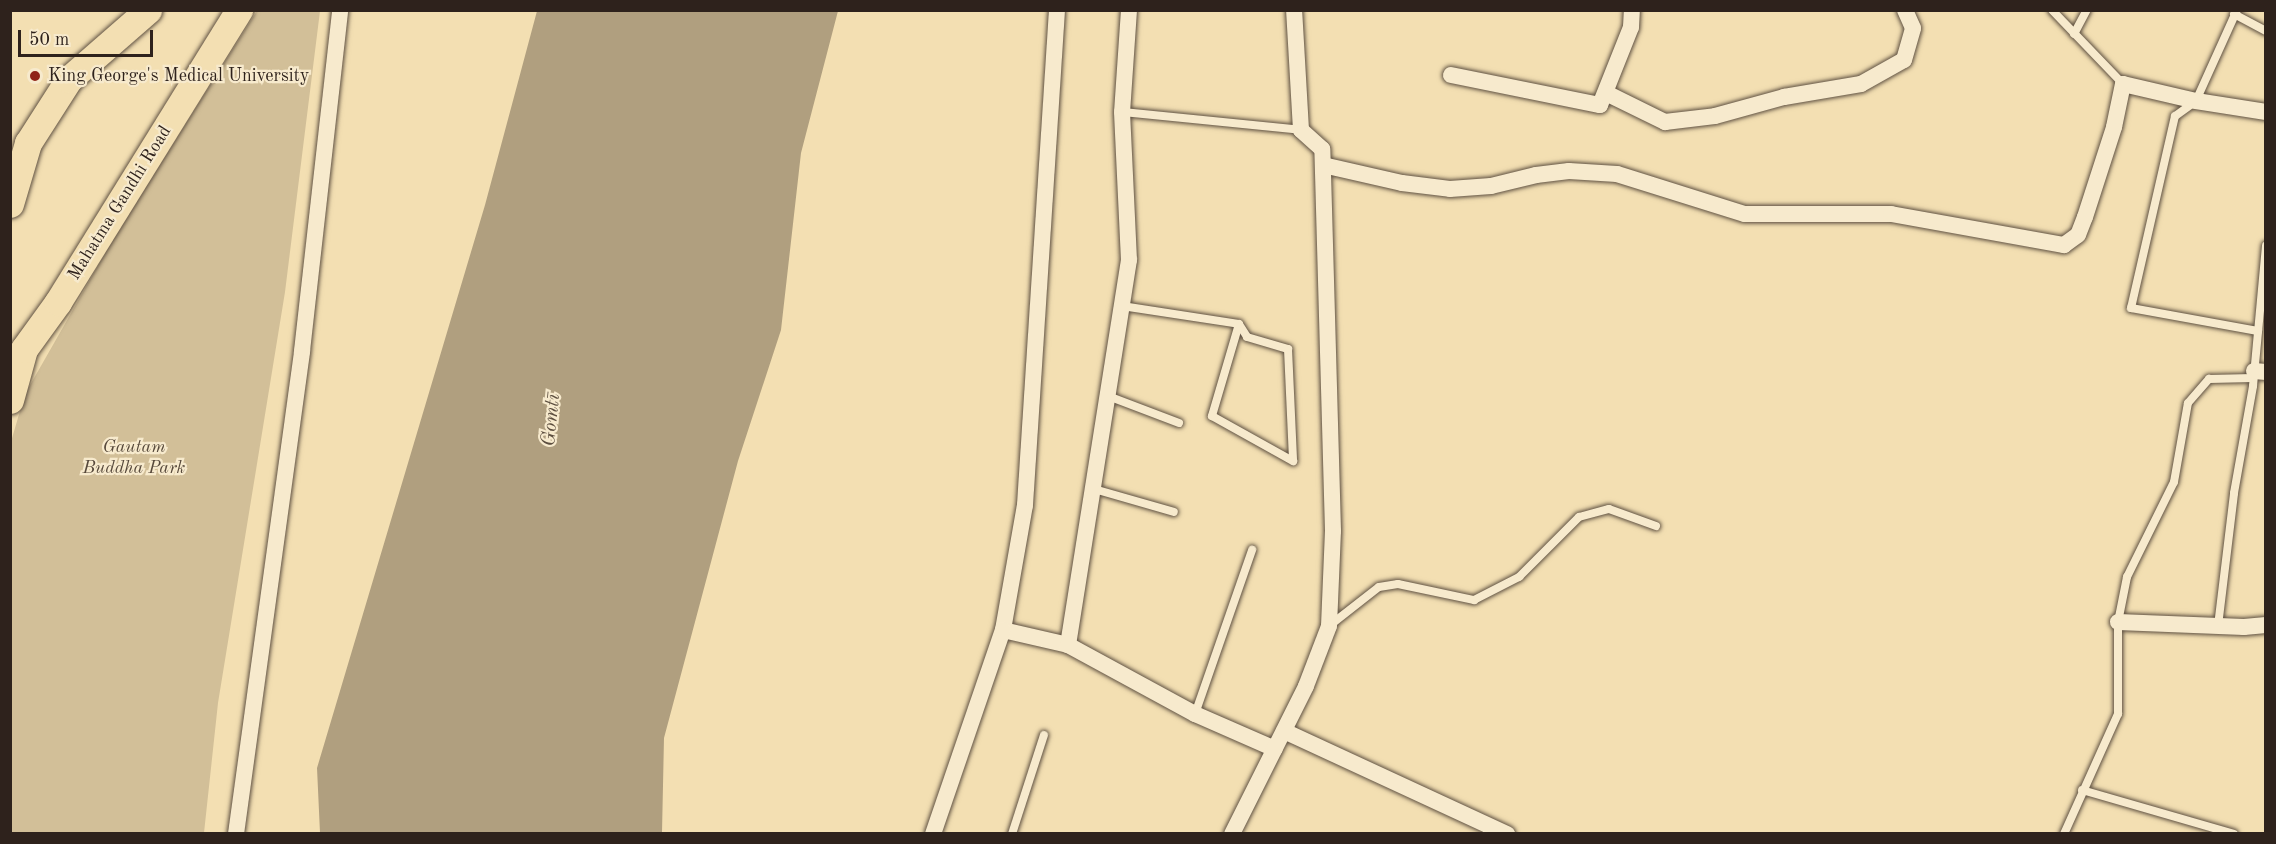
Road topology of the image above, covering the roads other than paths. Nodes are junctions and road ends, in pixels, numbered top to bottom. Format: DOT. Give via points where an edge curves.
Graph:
graph roads {
  1 [pos="148,10"];
  2 [pos="239,10"];
  3 [pos="340,10"];
  4 [pos="1057,10"];
  5 [pos="1129,10"];
  6 [pos="1294,10"];
  7 [pos="1632,10"];
  8 [pos="1905,10"];
  9 [pos="2052,10"];
  10 [pos="2087,10"];
  11 [pos="2235,13"];
  12 [pos="2265,31"];
  13 [pos="2074,34"];
  14 [pos="1451,75"];
  15 [pos="2123,84"];
  16 [pos="1606,93"];
  17 [pos="2196,101"];
  18 [pos="1122,112"];
  19 [pos="2265,112"];
  20 [pos="1301,130"];
  21 [pos="1323,165"];
  22 [pos="10,204"];
  23 [pos="2265,246"];
  24 [pos="1122,306"];
  25 [pos="1239,324"];
  26 [pos="2258,331"];
  27 [pos="17,347"];
  28 [pos="2258,373"];
  29 [pos="1108,396"];
  30 [pos="10,400"];
  31 [pos="1179,423"];
  32 [pos="1094,489"];
  33 [pos="1174,512"];
  34 [pos="1656,526"];
  35 [pos="1252,550"];
  36 [pos="2118,622"];
  37 [pos="2265,625"];
  38 [pos="1329,626"];
  39 [pos="2218,626"];
  40 [pos="1004,630"];
  41 [pos="1068,645"];
  42 [pos="1196,714"];
  43 [pos="1284,731"];
  44 [pos="1044,735"];
  45 [pos="1275,749"];
  46 [pos="2082,790"];
  47 [pos="236,834"];
  48 [pos="933,834"];
  49 [pos="1012,834"];
  50 [pos="1232,834"];
  51 [pos="1507,834"];
  52 [pos="2064,834"];
  53 [pos="2234,834"];
  1 -- 22 [label="main road" via="69,79 28,143"];
  2 -- 27 [label="main road, Mahatma Gandhi Road" via="64,292"];
  3 -- 47 [label="street" via="302,351"];
  4 -- 40 [label="street" via="1025,505"];
  5 -- 18 [label="street"];
  6 -- 20 [label="street"];
  7 -- 16 [label="street" via="1631,27"];
  8 -- 16 [label="street" via="1913,28 1904,60 1861,84 1785,97 1714,116 1665,122"];
  9 -- 13 [label="lane"];
  10 -- 13 [label="lane"];
  11 -- 12 [label="lane"];
  11 -- 17 [label="lane"];
  13 -- 15 [label="lane"];
  14 -- 16 [label="street" via="1600,105"];
  15 -- 17 [label="street"];
  15 -- 21 [label="street" via="2114,127 2085,217 2078,235 2064,245 1891,214 1744,214 1617,174 1569,171 1491,186 1450,189 1402,183"];
  17 -- 19 [label="street"];
  17 -- 26 [label="lane" via="2175,116 2131,308"];
  18 -- 20 [label="lane"];
  18 -- 24 [label="street" via="1129,260"];
  20 -- 21 [label="street" via="1322,149"];
  21 -- 38 [label="street" via="1333,531"];
  23 -- 26 [label="lane"];
  24 -- 25 [label="lane"];
  24 -- 29 [label="street"];
  25 -- 25 [label="lane" via="1212,416 1293,460 1288,349 1247,338"];
  26 -- 28 [label="lane"];
  27 -- 30 [label="main road, Mahatma Gandhi Road"];
  28 -- 36 [label="lane" via="2209,378 2188,403 2174,482 2127,577"];
  28 -- 39 [label="lane" via="2234,493"];
  29 -- 31 [label="lane"];
  29 -- 32 [label="street"];
  32 -- 33 [label="lane"];
  32 -- 41 [label="street"];
  34 -- 38 [label="lane" via="1609,509 1579,517 1519,577 1474,600 1398,584 1379,587"];
  35 -- 42 [label="lane"];
  36 -- 39 [label="street"];
  36 -- 46 [label="lane" via="2118,714"];
  37 -- 39 [label="street"];
  38 -- 43 [label="street"];
  40 -- 41 [label="street"];
  40 -- 48 [label="street"];
  41 -- 42 [label="street"];
  42 -- 45 [label="street"];
  43 -- 45 [label="street"];
  43 -- 51 [label="street"];
  44 -- 49 [label="lane"];
  45 -- 50 [label="street"];
  46 -- 52 [label="lane"];
  46 -- 53 [label="lane"];
}
